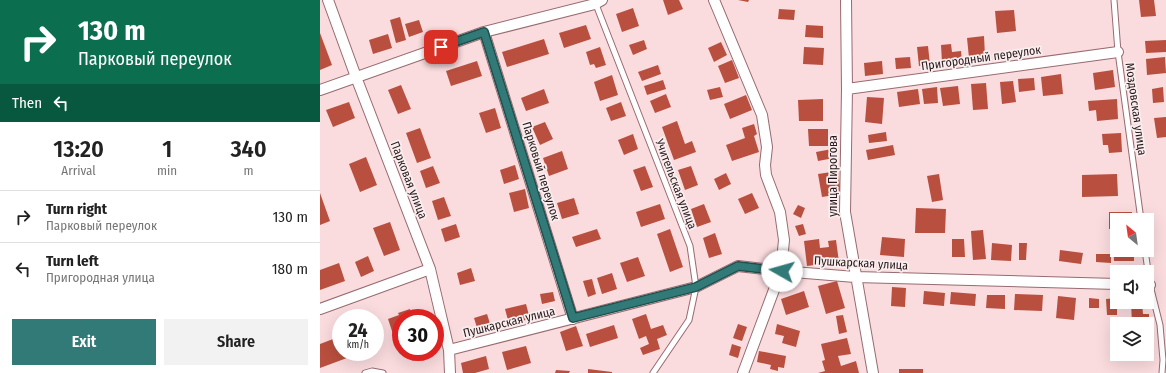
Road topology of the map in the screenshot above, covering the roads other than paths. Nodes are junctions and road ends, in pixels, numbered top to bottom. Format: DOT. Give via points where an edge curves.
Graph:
graph roads {
  1 [pos="328,0"];
  2 [pos="714,0"];
  3 [pos="846,0"];
  4 [pos="1114,0"];
  5 [pos="597,1"];
  6 [pos="484,32"];
  7 [pos="1118,52"];
  8 [pos="356,77"];
  9 [pos="847,89"];
  10 [pos="320,90"];
  11 [pos="1140,213"];
  12 [pos="430,270"];
  13 [pos="782,271"];
  14 [pos="856,277"];
  15 [pos="1110,284"];
  16 [pos="696,287"];
  17 [pos="1154,305"];
  18 [pos="320,309"];
  19 [pos="573,318"];
  20 [pos="449,350"];
  21 [pos="1164,360"];
  22 [pos="365,373"];
  23 [pos="383,373"];
  24 [pos="450,373"];
  25 [pos="653,373"];
  26 [pos="743,373"];
  27 [pos="873,373"];
  28 [pos="1162,373"];
  1 -- 8 [label="street, Парковая улица"];
  2 -- 13 [label="street" via="762,115 767,147 766,175 780,212 784,240"];
  3 -- 9 [label="street, улица Пирогова"];
  4 -- 7 [label="lane, Моздовская улица"];
  5 -- 6 [label="street"];
  5 -- 16 [label="lane, Учительская улица" via="690,246"];
  6 -- 8 [label="street"];
  6 -- 19 [label="street, Парковый переулок"];
  7 -- 9 [label="street, Пригородный переулок"];
  7 -- 11 [label="lane, Моздовская улица"];
  8 -- 10 [label="street"];
  8 -- 12 [label="street, Парковая улица"];
  9 -- 14 [label="street, улица Пирогова" via="845,212"];
  12 -- 18 [label="street"];
  12 -- 20 [label="street, Парковая улица"];
  13 -- 14 [label="street, Пушкарская улица"];
  13 -- 16 [label="street, Пушкарская улица" via="738,266"];
  13 -- 26 [label="street"];
  14 -- 15 [label="street, Пушкарская улица"];
  14 -- 27 [label="street, улица Пирогова"];
  16 -- 19 [label="street, Пушкарская улица"];
  16 -- 25 [label="lane, Учительская улица" via="689,320"];
  17 -- 21 [label="lane" via="1160,325"];
  19 -- 20 [label="street, Пушкарская улица"];
  20 -- 24 [label="street, Парковая улица"];
  21 -- 28 [label="lane"];
  22 -- 23 [label="lane"];
}
